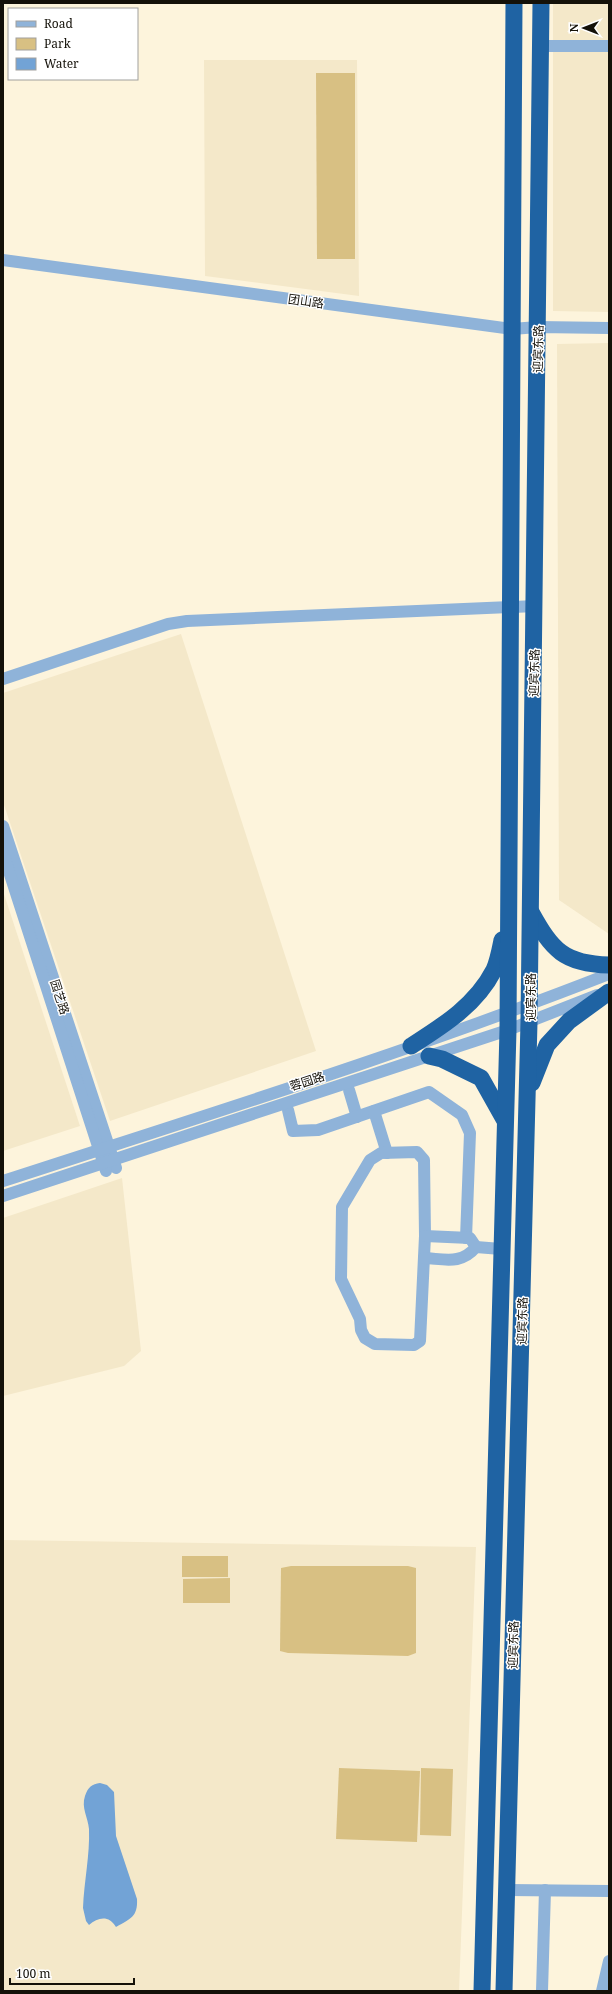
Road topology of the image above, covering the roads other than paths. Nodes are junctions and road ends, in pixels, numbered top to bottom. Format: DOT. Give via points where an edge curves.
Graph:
graph roads {
  1 [pos="514,3"];
  2 [pos="541,3"];
  3 [pos="541,46"];
  4 [pos="609,46"];
  5 [pos="3,260"];
  6 [pos="538,327"];
  7 [pos="609,328"];
  8 [pos="512,329"];
  9 [pos="535,606"];
  10 [pos="511,607"];
  11 [pos="3,678"];
  12 [pos="3,826"];
  13 [pos="3,853"];
  14 [pos="531,909"];
  15 [pos="508,914"];
  16 [pos="609,965"];
  17 [pos="609,974"];
  18 [pos="609,991"];
  19 [pos="529,1006"];
  20 [pos="508,1012"];
  21 [pos="530,1022"];
  22 [pos="508,1030"];
  23 [pos="411,1046"];
  24 [pos="429,1056"];
  25 [pos="349,1090"];
  26 [pos="528,1094"];
  27 [pos="288,1110"];
  28 [pos="374,1111"];
  29 [pos="357,1117"];
  30 [pos="505,1119"];
  31 [pos="504,1139"];
  32 [pos="526,1140"];
  33 [pos="104,1148"];
  34 [pos="387,1153"];
  35 [pos="110,1165"];
  36 [pos="3,1181"];
  37 [pos="3,1196"];
  38 [pos="425,1236"];
  39 [pos="466,1238"];
  40 [pos="476,1247"];
  41 [pos="501,1249"];
  42 [pos="424,1258"];
  43 [pos="494,1525"];
  44 [pos="516,1525"];
  45 [pos="507,1890"];
  46 [pos="545,1890"];
  47 [pos="609,1891"];
  48 [pos="609,1961"];
  49 [pos="482,1991"];
  50 [pos="504,1991"];
  51 [pos="542,1991"];
  52 [pos="602,1991"];
  1 -- 8 [label="highway, 迎宾东路"];
  2 -- 3 [label="highway, 迎宾东路"];
  3 -- 4 [label="street"];
  3 -- 6 [label="highway, 迎宾东路"];
  5 -- 8 [label="street, 团山路"];
  6 -- 7 [label="street, 团山路"];
  6 -- 8 [label="street, 团山路"];
  6 -- 9 [label="highway, 迎宾东路"];
  8 -- 10 [label="highway, 迎宾东路"];
  9 -- 10 [label="street"];
  9 -- 14 [label="highway, 迎宾东路"];
  10 -- 11 [label="street" via="187,621 168,624"];
  10 -- 15 [label="highway, 迎宾东路"];
  12 -- 33 [label="street, 园艺路"];
  13 -- 33 [label="street, 园艺路"];
  14 -- 15 [label="highway"];
  14 -- 16 [label="highway" via="544,936 563,956 592,965"];
  14 -- 19 [label="highway, 迎宾东路"];
  15 -- 20 [label="highway, 迎宾东路"];
  15 -- 23 [label="highway" via="494,969 477,996 449,1022"];
  17 -- 19 [label="street, 蓉园路"];
  18 -- 21 [label="street, 蓉园路"];
  18 -- 26 [label="highway" via="569,1021 547,1045"];
  19 -- 20 [label="street, 蓉园路"];
  19 -- 21 [label="highway, 迎宾东路"];
  20 -- 22 [label="highway, 迎宾东路"];
  20 -- 23 [label="street, 蓉园路"];
  21 -- 22 [label="street, 蓉园路"];
  21 -- 26 [label="highway, 迎宾东路"];
  22 -- 24 [label="street, 蓉园路"];
  22 -- 30 [label="highway, 迎宾东路"];
  23 -- 33 [label="street, 蓉园路"];
  24 -- 30 [label="highway" via="442,1059 481,1078"];
  24 -- 35 [label="street, 蓉园路"];
  25 -- 29 [label="street"];
  26 -- 32 [label="highway, 迎宾东路"];
  27 -- 29 [label="street" via="293,1131 318,1130"];
  28 -- 29 [label="street"];
  28 -- 34 [label="street"];
  28 -- 39 [label="street" via="429,1092 462,1115 470,1133"];
  30 -- 31 [label="highway, 迎宾东路"];
  31 -- 32 [label="highway"];
  31 -- 41 [label="highway, 迎宾东路"];
  32 -- 44 [label="highway, 迎宾东路"];
  33 -- 35 [label="street, 园艺路"];
  33 -- 36 [label="street, 蓉园路"];
  34 -- 38 [label="street" via="417,1152 424,1160"];
  34 -- 42 [label="street" via="380,1153 370,1160 342,1207 341,1279 360,1319 365,1338 376,1344 414,1345 420,1342"];
  35 -- 37 [label="street, 蓉园路"];
  38 -- 39 [label="street"];
  38 -- 42 [label="street"];
  39 -- 40 [label="street" via="470,1238"];
  40 -- 41 [label="street"];
  40 -- 42 [label="street" via="470,1255 460,1260"];
  41 -- 43 [label="highway, 迎宾东路"];
  43 -- 44 [label="highway"];
  43 -- 49 [label="highway, 迎宾东路"];
  44 -- 45 [label="highway, 迎宾东路"];
  45 -- 46 [label="street"];
  45 -- 50 [label="highway, 迎宾东路"];
  46 -- 47 [label="street"];
  46 -- 51 [label="street"];
  48 -- 52 [label="street"];
}
